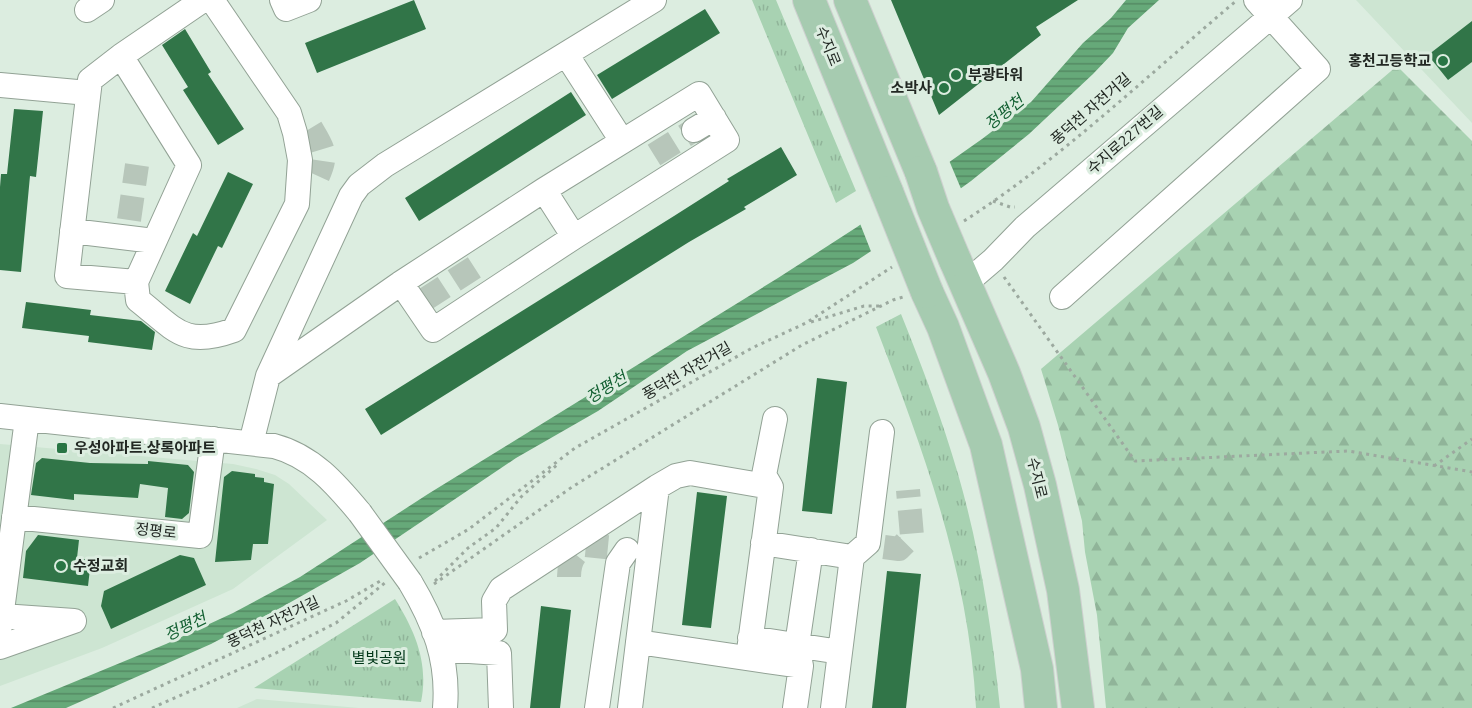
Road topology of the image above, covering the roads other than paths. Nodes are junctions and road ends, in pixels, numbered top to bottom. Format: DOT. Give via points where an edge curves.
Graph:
graph roads {
  1 [pos="202,0"];
  2 [pos="212,0"];
  3 [pos="282,0"];
  4 [pos="309,0"];
  5 [pos="654,0"];
  6 [pos="809,0"];
  7 [pos="850,0"];
  8 [pos="1290,0"];
  9 [pos="1263,8"];
  10 [pos="566,54"];
  11 [pos="121,56"];
  12 [pos="0,85"];
  13 [pos="88,93"];
  14 [pos="622,141"];
  15 [pos="318,176"];
  16 [pos="543,190"];
  17 [pos="297,196"];
  18 [pos="72,231"];
  19 [pos="574,237"];
  20 [pos="154,241"];
  21 [pos="960,272"];
  22 [pos="136,282"];
  23 [pos="401,283"];
  24 [pos="1062,297"];
  25 [pos="268,376"];
  26 [pos="0,416"];
  27 [pos="27,419"];
  28 [pos="775,419"];
  29 [pos="882,432"];
  30 [pos="213,439"];
  31 [pos="251,443"];
  32 [pos="657,487"];
  33 [pos="771,487"];
  34 [pos="14,517"];
  35 [pos="763,543"];
  36 [pos="868,549"];
  37 [pos="630,550"];
  38 [pos="811,550"];
  39 [pos="1,621"];
  40 [pos="437,640"];
  41 [pos="638,642"];
  42 [pos="0,647"];
  43 [pos="749,648"];
  44 [pos="840,652"];
  45 [pos="799,655"];
  46 [pos="445,708"];
  47 [pos="501,708"];
  48 [pos="597,708"];
  49 [pos="630,708"];
  50 [pos="795,708"];
  51 [pos="832,708"];
  52 [pos="1041,708"];
  53 [pos="1078,708"];
  1 -- 11 [label="street"];
  2 -- 17 [label="street" via="289,113 300,160"];
  3 -- 4 [label="street" via="286,9"];
  5 -- 10 [label="street"];
  6 -- 52 [label="main road, 수지로, bridge" via="943,327 986,445 1036,669"];
  7 -- 21 [label="main road, 수지로, bridge"];
  8 -- 9 [label="street, 수지로227번길"];
  9 -- 21 [label="street, 수지로227번길" via="993,260"];
  9 -- 24 [label="street" via="1318,69"];
  10 -- 14 [label="street"];
  10 -- 25 [label="street" via="359,185"];
  11 -- 13 [label="street" via="90,80"];
  11 -- 20 [label="street" via="189,165"];
  12 -- 13 [label="street"];
  13 -- 18 [label="street"];
  14 -- 16 [label="street"];
  14 -- 19 [label="street" via="699,94 704,124 727,140"];
  15 -- 17 [label="street"];
  16 -- 19 [label="street"];
  16 -- 23 [label="street"];
  17 -- 22 [label="street" via="297,204 234,330 204,338 189,337 138,300"];
  18 -- 20 [label="street" via="128,229"];
  18 -- 22 [label="street" via="67,276"];
  19 -- 23 [label="street" via="433,330 420,302"];
  20 -- 22 [label="street"];
  21 -- 53 [label="main road, 수지로" via="1004,373 1040,485 1064,590"];
  23 -- 25 [label="street"];
  25 -- 31 [label="street"];
  26 -- 27 [label="street"];
  27 -- 30 [label="street"];
  27 -- 34 [label="street"];
  28 -- 33 [label="street" via="764,476"];
  29 -- 36 [label="street"];
  30 -- 31 [label="street"];
  30 -- 34 [label="street, 정평로" via="200,536"];
  31 -- 40 [label="street, bridge" via="287,449 326,475 360,513"];
  32 -- 33 [label="street" via="690,473"];
  32 -- 37 [label="street"];
  32 -- 40 [label="street" via="501,589 494,601 495,630"];
  33 -- 35 [label="street"];
  34 -- 39 [label="street"];
  35 -- 38 [label="street"];
  35 -- 43 [label="street"];
  36 -- 38 [label="street"];
  36 -- 44 [label="street"];
  37 -- 41 [label="street"];
  37 -- 48 [label="street" via="618,563"];
  38 -- 45 [label="street"];
  39 -- 42 [label="street" via="74,621"];
  40 -- 46 [label="street" via="446,676"];
  40 -- 47 [label="street" via="499,653"];
  41 -- 43 [label="street"];
  41 -- 49 [label="street"];
  43 -- 45 [label="street"];
  44 -- 45 [label="street"];
  44 -- 51 [label="street"];
  45 -- 50 [label="street"];
}
